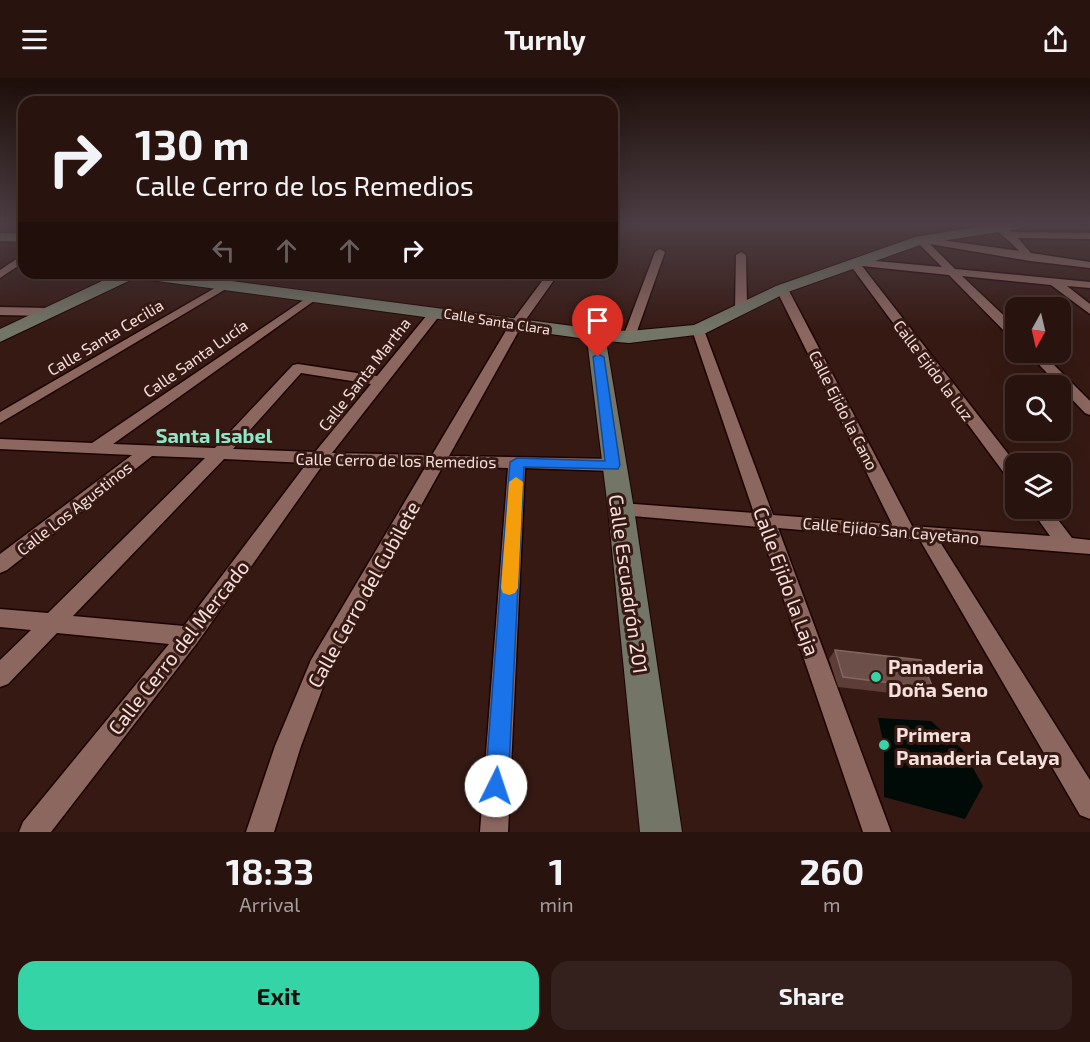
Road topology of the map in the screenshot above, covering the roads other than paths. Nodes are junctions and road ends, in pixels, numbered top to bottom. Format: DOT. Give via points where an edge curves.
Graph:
graph roads {
  1 [pos="657,259"];
  2 [pos="741,259"];
  3 [pos="862,259"];
  4 [pos="940,259"];
  5 [pos="1031,259"];
  6 [pos="1050,259"];
  7 [pos="18,262"];
  8 [pos="853,262"];
  9 [pos="1090,265"];
  10 [pos="18,273"];
  11 [pos="2,274"];
  12 [pos="955,274"];
  13 [pos="119,279"];
  14 [pos="178,279"];
  15 [pos="550,279"];
  16 [pos="1056,282"];
  17 [pos="227,284"];
  18 [pos="1090,285"];
  19 [pos="782,290"];
  20 [pos="314,296"];
  21 [pos="741,309"];
  22 [pos="0,310"];
  23 [pos="1090,310"];
  24 [pos="48,312"];
  25 [pos="436,312"];
  26 [pos="516,324"];
  27 [pos="1005,324"];
  28 [pos="698,330"];
  29 [pos="596,335"];
  30 [pos="0,336"];
  31 [pos="629,338"];
  32 [pos="1044,363"];
  33 [pos="381,381"];
  34 [pos="1090,410"];
  35 [pos="0,418"];
  36 [pos="0,444"];
  37 [pos="96,448"];
  38 [pos="148,451"];
  39 [pos="219,454"];
  40 [pos="319,458"];
  41 [pos="437,461"];
  42 [pos="517,462"];
  43 [pos="1005,462"];
  44 [pos="613,465"];
  45 [pos="621,508"];
  46 [pos="764,519"];
  47 [pos="1047,519"];
  48 [pos="915,532"];
  49 [pos="1067,546"];
  50 [pos="1090,547"];
  51 [pos="0,565"];
  52 [pos="0,618"];
  53 [pos="53,623"];
  54 [pos="189,636"];
  55 [pos="0,676"];
  56 [pos="1090,805"];
  57 [pos="33,832"];
  58 [pos="260,832"];
  59 [pos="494,832"];
  60 [pos="661,832"];
  61 [pos="877,832"];
  1 -- 31 [label="street"];
  2 -- 21 [label="street"];
  3 -- 8 [label="street, Calle Santa Clara"];
  4 -- 12 [label="street"];
  5 -- 16 [label="street"];
  6 -- 9 [label="street"];
  7 -- 11 [label="street"];
  8 -- 12 [label="street"];
  8 -- 19 [label="street, Calle Santa Clara"];
  8 -- 43 [label="street, Calle Ejido la Luz"];
  10 -- 11 [label="street"];
  12 -- 16 [label="street"];
  12 -- 27 [label="street"];
  13 -- 24 [label="street"];
  14 -- 17 [label="street, Calle Santa Clara"];
  15 -- 26 [label="street, Calle Cerro del Cubilete"];
  16 -- 18 [label="street"];
  16 -- 23 [label="street"];
  17 -- 20 [label="street, Calle Santa Clara"];
  17 -- 35 [label="street, Calle Santa Cecilia"];
  19 -- 21 [label="street, Calle Santa Clara"];
  19 -- 48 [label="street, Calle Ejido la Cano"];
  20 -- 25 [label="street, Calle Santa Clara"];
  20 -- 37 [label="street, Calle Santa Lucía"];
  21 -- 28 [label="street, Calle Santa Clara"];
  22 -- 24 [label="street"];
  24 -- 30 [label="street"];
  25 -- 26 [label="street, Calle Santa Clara"];
  25 -- 33 [label="street, Calle Santa Martha"];
  26 -- 29 [label="street, Calle Santa Clara"];
  26 -- 41 [label="street, Calle Cerro del Cubilete"];
  28 -- 31 [label="street, Calle Santa Clara"];
  28 -- 46 [label="street, Calle Ejido la Laja"];
  29 -- 31 [label="street, Calle Santa Clara"];
  29 -- 44 [label="street, Calle Escuadrón 201"];
  32 -- 34 [label="street"];
  33 -- 39 [label="street" via="298,368"];
  33 -- 40 [label="street, Calle Santa Martha"];
  36 -- 37 [label="street, Calle Cerro de los Remedios"];
  37 -- 38 [label="street, Calle Cerro de los Remedios"];
  38 -- 39 [label="street, Calle Cerro de los Remedios"];
  38 -- 51 [label="street, Calle Los Agustinos"];
  39 -- 40 [label="street, Calle Cerro de los Remedios"];
  39 -- 53 [label="street"];
  40 -- 41 [label="street, Calle Cerro de los Remedios"];
  40 -- 54 [label="street, Calle Cerro del Mercado"];
  41 -- 42 [label="street, Calle Cerro de los Remedios"];
  41 -- 58 [label="street, Calle Cerro del Cubilete" via="319,668"];
  42 -- 44 [label="street, Calle Cerro de los Remedios"];
  42 -- 59 [label="street"];
  44 -- 45 [label="street, Calle Escuadrón 201"];
  45 -- 46 [label="street, Calle Ejido San Cayetano"];
  45 -- 60 [label="street, Calle Escuadrón 201"];
  46 -- 48 [label="street, Calle Ejido San Cayetano"];
  46 -- 61 [label="street, Calle Ejido la Laja"];
  47 -- 49 [label="street"];
  48 -- 49 [label="street, Calle Ejido San Cayetano"];
  48 -- 56 [label="street, Calle Ejido la Cano"];
  49 -- 50 [label="street, Calle Ejido San Cayetano"];
  52 -- 53 [label="street"];
  53 -- 54 [label="street"];
  53 -- 55 [label="street"];
  54 -- 57 [label="street, Calle Cerro del Mercado"];
}
